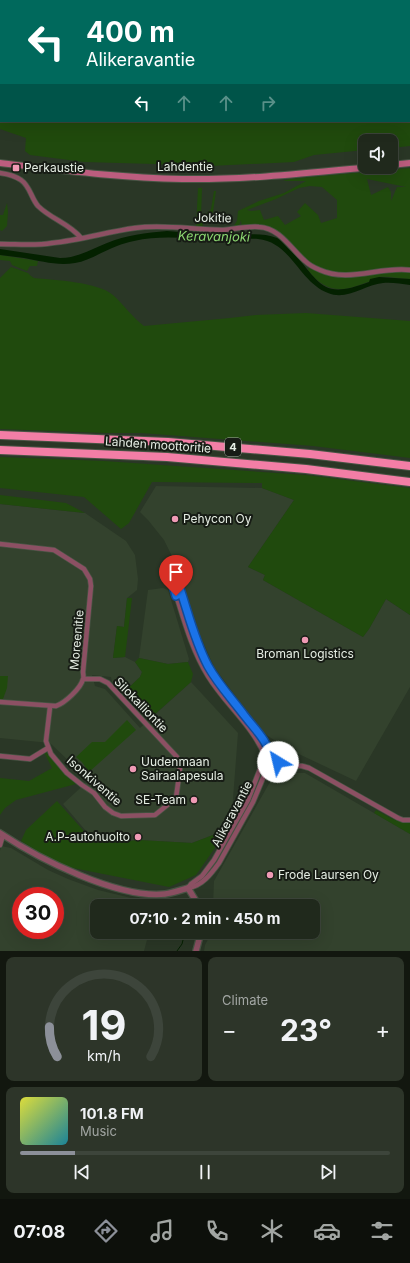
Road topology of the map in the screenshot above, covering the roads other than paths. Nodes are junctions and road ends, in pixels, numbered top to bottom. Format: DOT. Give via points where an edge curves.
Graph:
graph roads {
  1 [pos="0,163"];
  2 [pos="410,163"];
  3 [pos="398,164"];
  4 [pos="358,168"];
  5 [pos="0,173"];
  6 [pos="81,238"];
  7 [pos="0,244"];
  8 [pos="410,270"];
  9 [pos="0,435"];
  10 [pos="0,450"];
  11 [pos="410,466"];
  12 [pos="410,482"];
  13 [pos="0,544"];
  14 [pos="84,679"];
  15 [pos="0,702"];
  16 [pos="50,707"];
  17 [pos="48,748"];
  18 [pos="0,756"];
  19 [pos="265,756"];
  20 [pos="177,758"];
  21 [pos="271,759"];
  22 [pos="410,820"];
  23 [pos="1,834"];
  24 [pos="0,845"];
  25 [pos="188,888"];
  26 [pos="195,899"];
  27 [pos="199,939"];
  28 [pos="196,951"];
  1 -- 4 [label="main road, Lahdentie" via="116,176 182,179 268,177"];
  2 -- 3 [label="main road"];
  5 -- 6 [label="street" via="26,184 38,206"];
  6 -- 7 [label="street, Jokitie" via="51,244"];
  6 -- 8 [label="street, Jokitie" via="149,226 224,230 261,227 273,231 287,241 305,262 333,274 355,275"];
  9 -- 11 [label="highway, Lahden moottoritie / 4" via="176,443 310,454"];
  10 -- 12 [label="highway, Lahden moottoritie / 4" via="167,457 306,469"];
  13 -- 14 [label="street, Moreenitie" via="54,550 84,569 90,579 91,595"];
  14 -- 16 [label="street, Moreenitie" via="62,704"];
  14 -- 20 [label="street, Silokalliontie" via="100,679 108,683"];
  15 -- 16 [label="street"];
  16 -- 17 [label="street" via="46,741"];
  17 -- 18 [label="street" via="30,759"];
  17 -- 20 [label="street, Isonkiventie" via="67,773 94,793 105,807 121,816 155,815 176,798 180,769"];
  19 -- 21 [label="street"];
  19 -- 21 [label="street" via="198,658 171,579 170,569 176,577 194,634 208,666 264,741"];
  19 -- 25 [label="street, Alikeravantie" via="248,800 214,860 202,876"];
  21 -- 22 [label="street" via="285,765 309,768 398,818"];
  21 -- 25 [label="street, Alikeravantie" via="253,802 213,871 196,887"];
  23 -- 24 [label="street"];
  23 -- 25 [label="street, Alikeravantie" via="89,880 157,894"];
  25 -- 26 [label="street"];
  27 -- 28 [label="street"];
}
